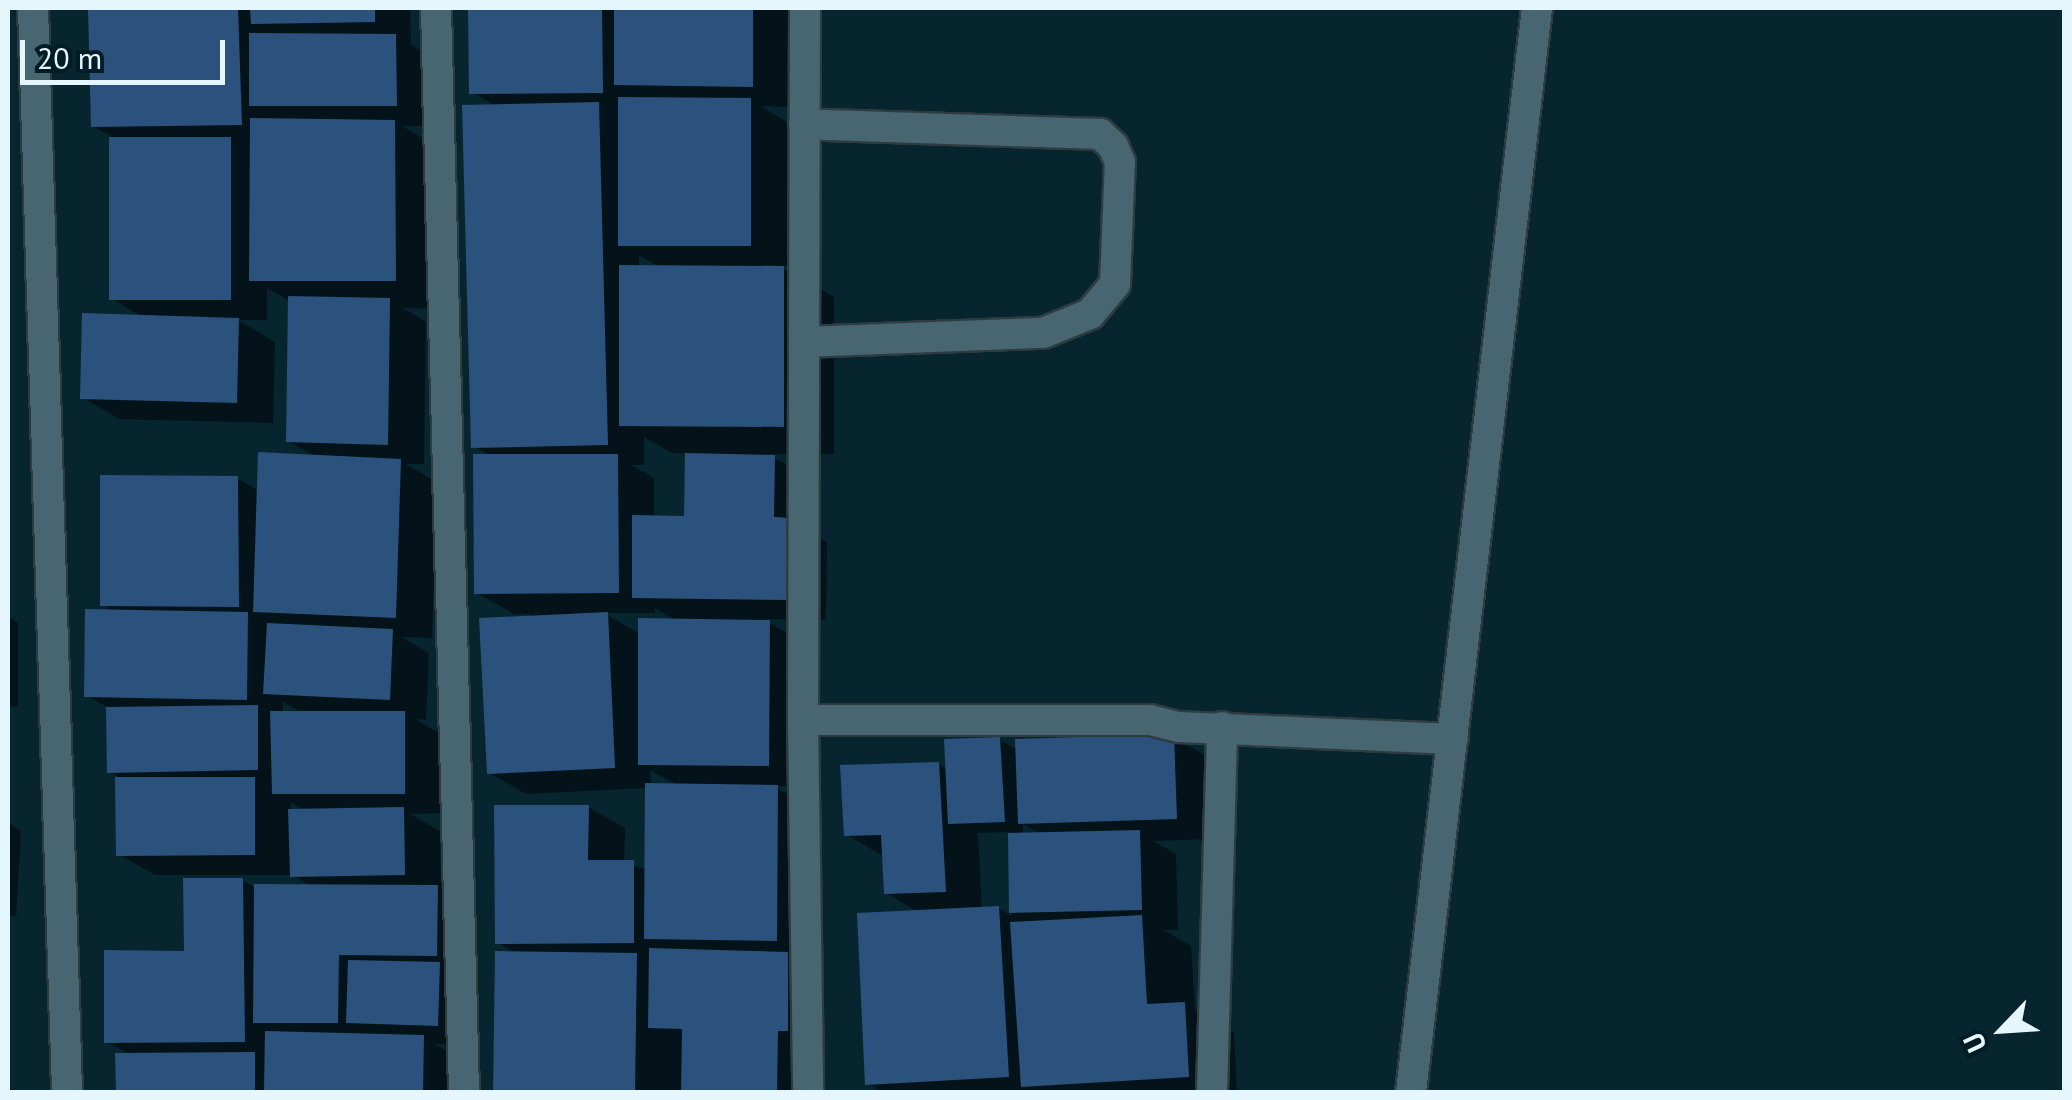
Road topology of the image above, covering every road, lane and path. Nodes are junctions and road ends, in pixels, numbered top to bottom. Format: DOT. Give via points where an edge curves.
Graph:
graph roads {
  1 [pos="33,8"];
  2 [pos="436,8"];
  3 [pos="804,8"];
  4 [pos="1537,8"];
  5 [pos="804,124"];
  6 [pos="804,342"];
  7 [pos="802,720"];
  8 [pos="1222,727"];
  9 [pos="1453,740"];
  10 [pos="66,1092"];
  11 [pos="464,1092"];
  12 [pos="808,1092"];
  13 [pos="1212,1092"];
  14 [pos="1411,1092"];
  1 -- 10 [label="street"];
  2 -- 11 [label="street"];
  3 -- 5 [label="street"];
  4 -- 9 [label="street"];
  5 -- 6 [label="street"];
  5 -- 6 [label="street" via="1100,134 1120,162 1115,284 1090,314 1043,333"];
  6 -- 7 [label="street"];
  7 -- 8 [label="street" via="1150,720"];
  7 -- 12 [label="street"];
  8 -- 9 [label="street"];
  8 -- 13 [label="street"];
  9 -- 14 [label="street"];
}
